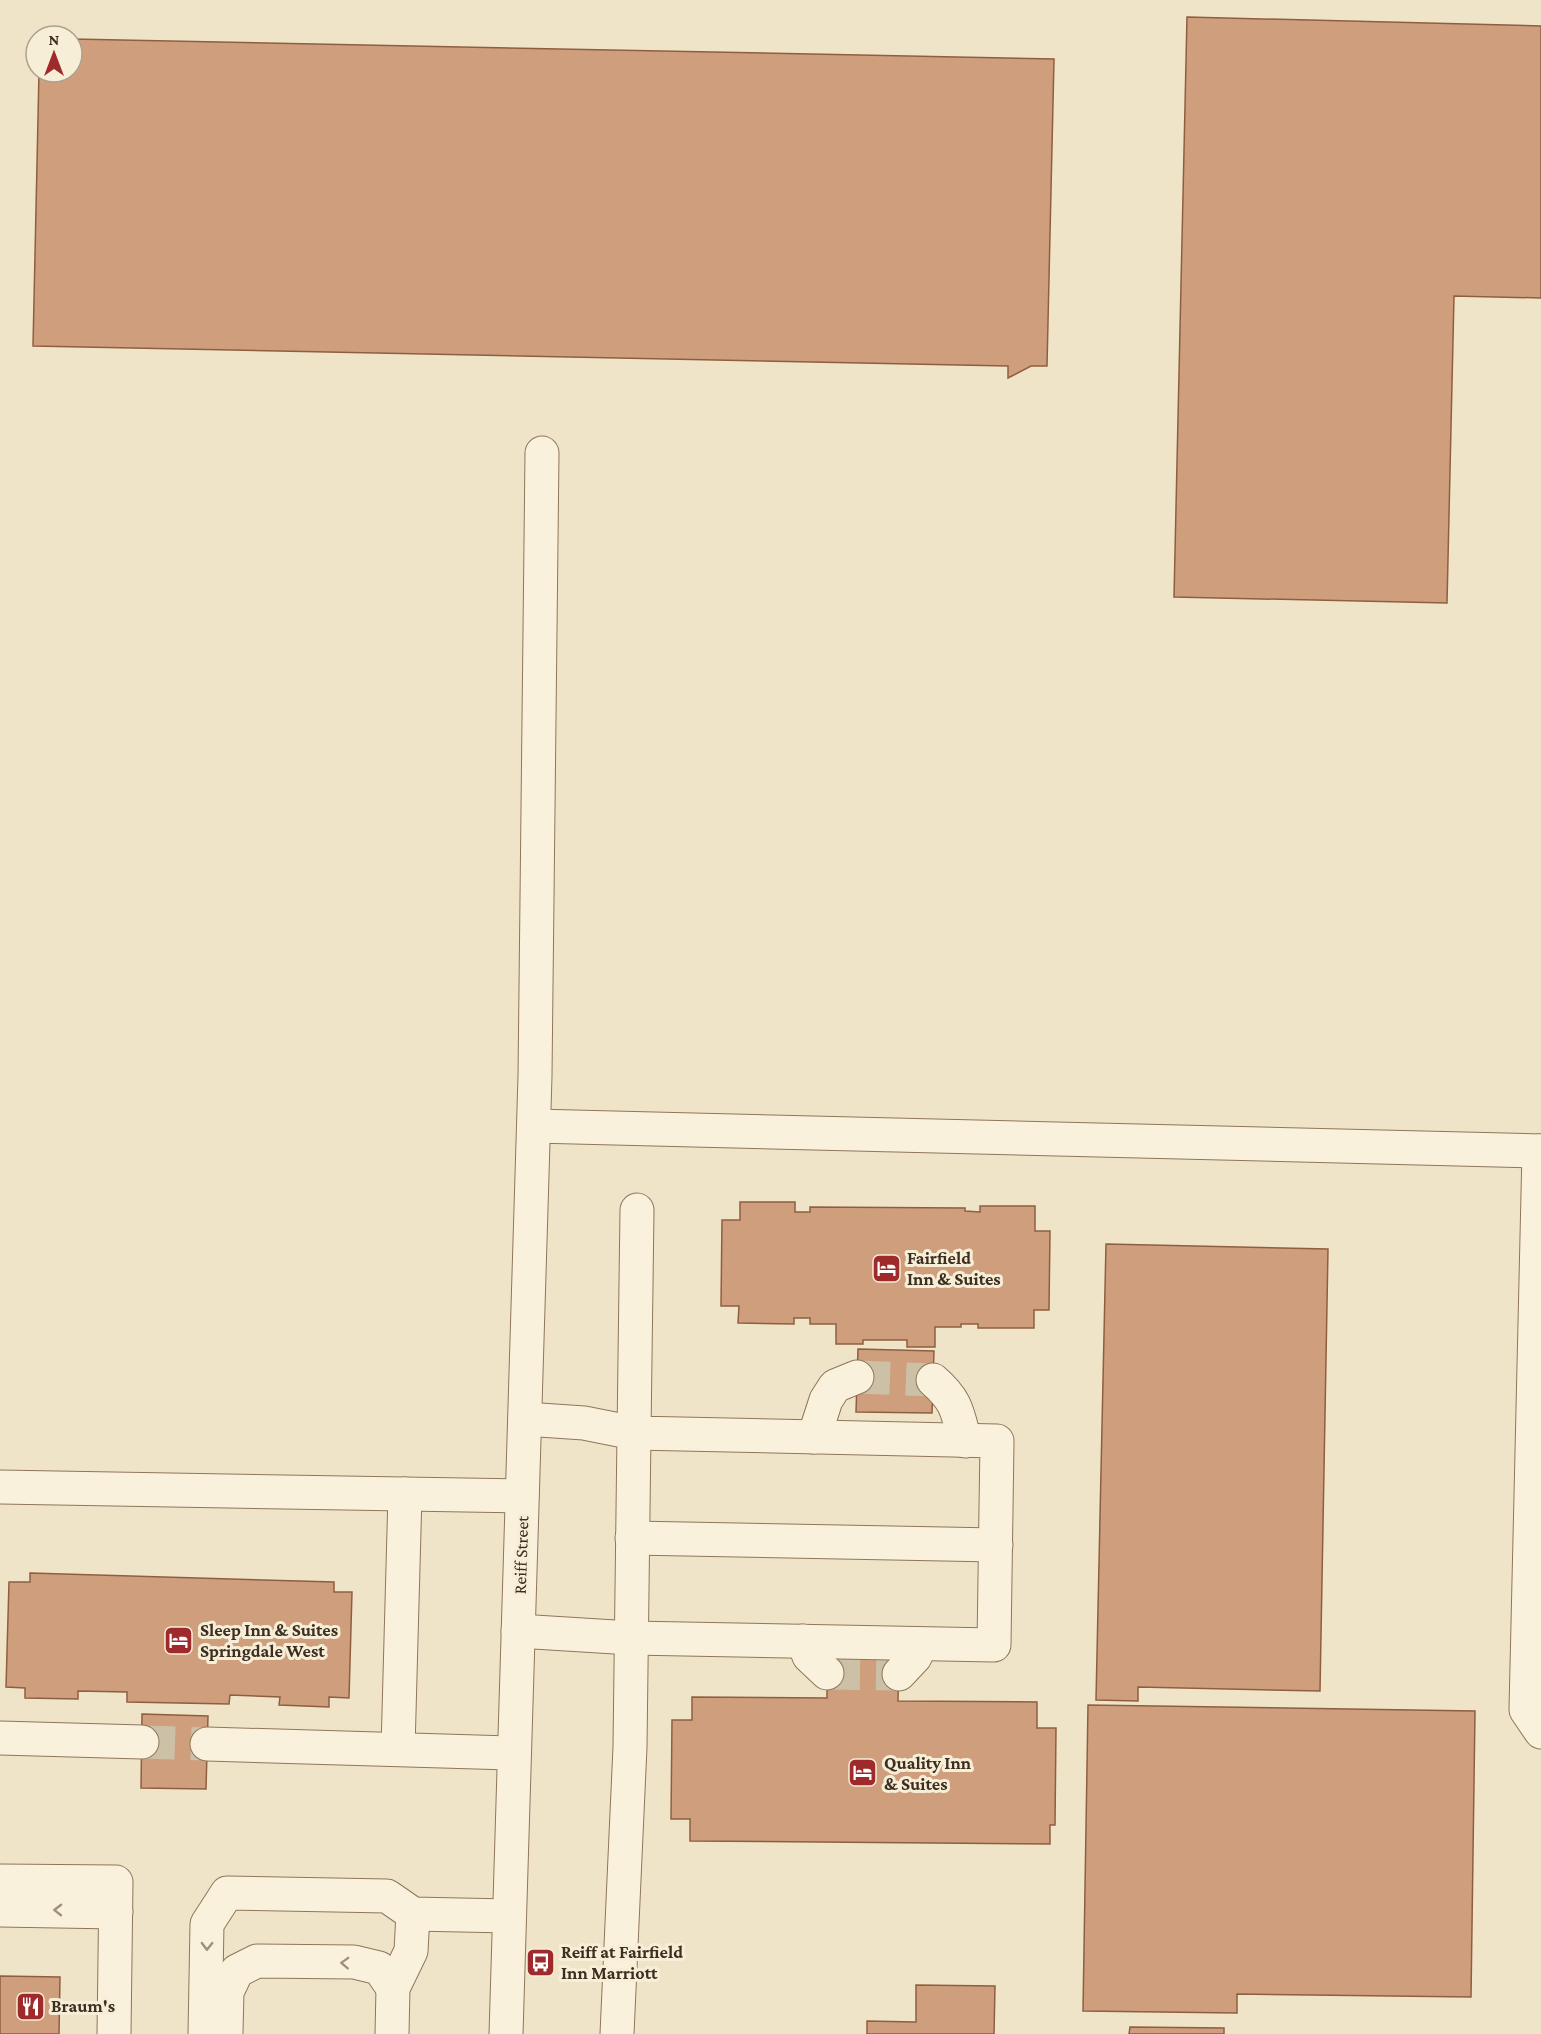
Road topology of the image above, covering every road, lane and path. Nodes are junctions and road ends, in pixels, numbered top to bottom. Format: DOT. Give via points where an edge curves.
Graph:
graph roads {
  1 [pos="542,453"];
  2 [pos="534,1126"];
  3 [pos="1540,1151"];
  4 [pos="637,1210"];
  5 [pos="857,1377"];
  6 [pos="933,1380"];
  7 [pos="525,1419"];
  8 [pos="634,1433"];
  9 [pos="814,1437"];
  10 [pos="965,1441"];
  11 [pos="0,1487"];
  12 [pos="405,1494"];
  13 [pos="522,1496"];
  14 [pos="632,1538"];
  15 [pos="996,1545"];
  16 [pos="518,1631"];
  17 [pos="631,1638"];
  18 [pos="803,1641"];
  19 [pos="921,1644"];
  20 [pos="827,1673"];
  21 [pos="899,1674"];
  22 [pos="1541,1732"];
  23 [pos="0,1738"];
  24 [pos="141,1742"];
  25 [pos="207,1744"];
  26 [pos="398,1749"];
  27 [pos="514,1753"];
  28 [pos="0,1881"];
  29 [pos="0,1910"];
  30 [pos="116,1912"];
  31 [pos="413,1914"];
  32 [pos="509,1916"];
  33 [pos="393,1988"];
  34 [pos="114,2034"];
  35 [pos="205,2034"];
  36 [pos="226,2034"];
  37 [pos="392,2034"];
  38 [pos="506,2034"];
  39 [pos="617,2034"];
  1 -- 2 [label="street, Reiff Street"];
  2 -- 3 [label="street"];
  2 -- 7 [label="street, Reiff Street"];
  3 -- 22 [label="street" via="1526,1710"];
  4 -- 8 [label="street"];
  5 -- 9 [label="street" via="835,1386"];
  6 -- 10 [label="street" via="949,1394"];
  7 -- 8 [label="street" via="584,1423"];
  7 -- 13 [label="street, Reiff Street"];
  8 -- 9 [label="street"];
  8 -- 14 [label="street"];
  9 -- 10 [label="street"];
  10 -- 15 [label="street" via="997,1441"];
  11 -- 12 [label="street"];
  12 -- 13 [label="street"];
  12 -- 26 [label="street"];
  13 -- 16 [label="street, Reiff Street"];
  14 -- 15 [label="street"];
  14 -- 17 [label="street"];
  15 -- 19 [label="street" via="994,1645"];
  16 -- 17 [label="street"];
  16 -- 27 [label="street, Reiff Street"];
  17 -- 18 [label="street"];
  17 -- 39 [label="street"];
  18 -- 19 [label="street"];
  18 -- 20 [label="street" via="809,1656"];
  19 -- 21 [label="street"];
  23 -- 24 [label="street"];
  25 -- 26 [label="street"];
  26 -- 27 [label="street"];
  27 -- 32 [label="street, Reiff Street"];
  28 -- 30 [label="street" via="116,1882"];
  30 -- 29 [label="street, one-way"];
  30 -- 34 [label="street"];
  31 -- 32 [label="street"];
  31 -- 33 [label="street" via="411,1951"];
  31 -- 35 [label="street, one-way" via="387,1896 226,1893 207,1924"];
  32 -- 38 [label="street, Reiff Street"];
  33 -- 36 [label="street, one-way" via="378,1968 354,1962 257,1961 237,1971 226,1992"];
  33 -- 37 [label="street"];
}
